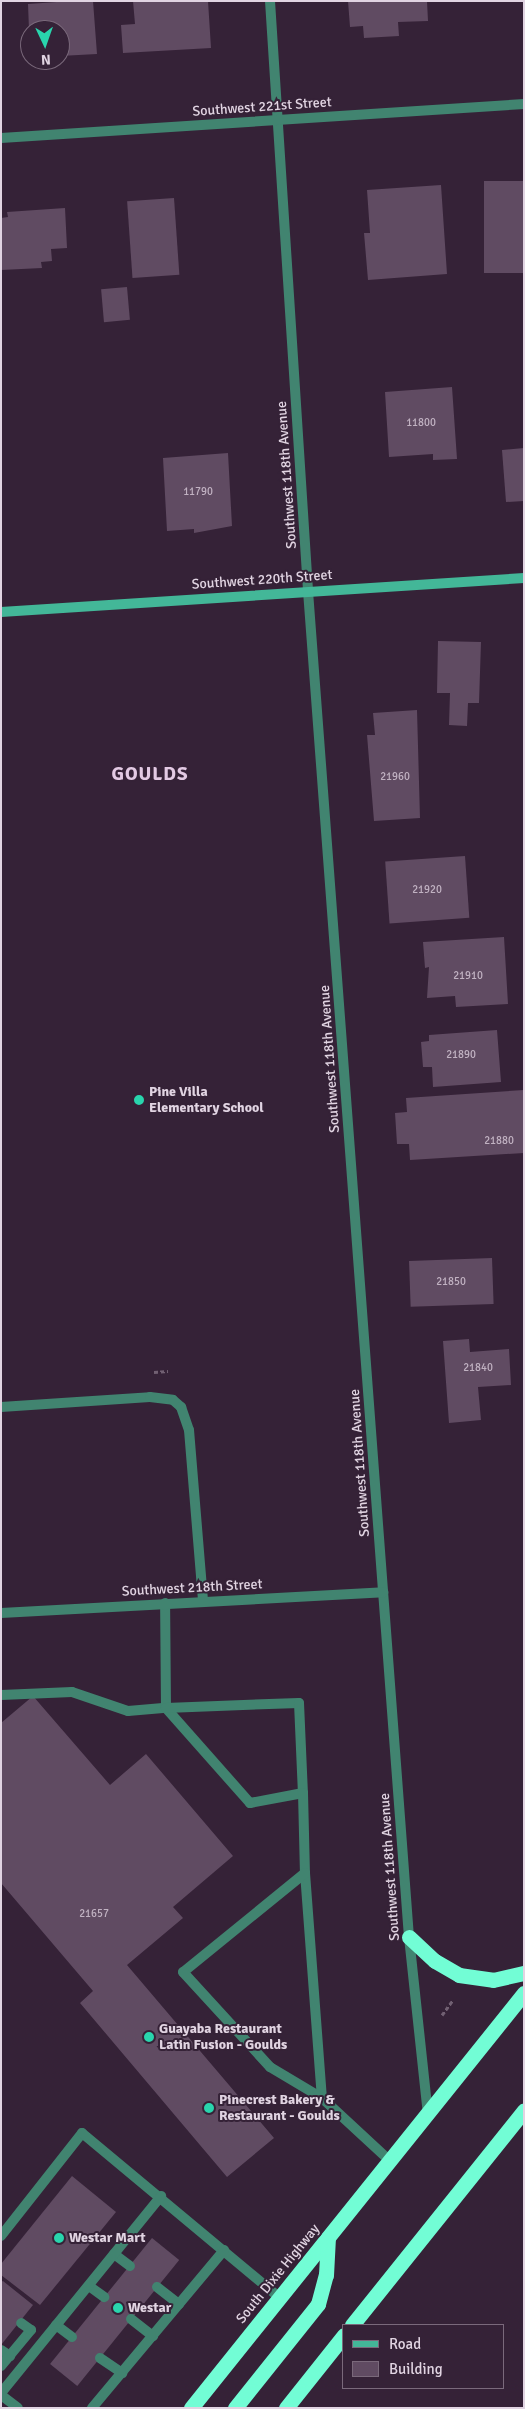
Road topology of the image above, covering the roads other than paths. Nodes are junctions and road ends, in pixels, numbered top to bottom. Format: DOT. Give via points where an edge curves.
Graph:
graph roads {
  1 [pos="270,1"];
  2 [pos="524,104"];
  3 [pos="278,120"];
  4 [pos="1,138"];
  5 [pos="524,578"];
  6 [pos="308,591"];
  7 [pos="1,612"];
  8 [pos="1,1407"];
  9 [pos="384,1592"];
  10 [pos="203,1601"];
  11 [pos="165,1603"];
  12 [pos="1,1613"];
  13 [pos="1,1695"];
  14 [pos="166,1708"];
  15 [pos="303,1793"];
  16 [pos="305,1873"];
  17 [pos="409,1936"];
  18 [pos="524,1973"];
  19 [pos="524,1993"];
  20 [pos="322,2098"];
  21 [pos="524,2110"];
  22 [pos="428,2114"];
  23 [pos="390,2161"];
  24 [pos="161,2196"];
  25 [pos="1,2236"];
  26 [pos="328,2238"];
  27 [pos="224,2250"];
  28 [pos="114,2254"];
  29 [pos="130,2266"];
  30 [pos="88,2286"];
  31 [pos="157,2287"];
  32 [pos="279,2297"];
  33 [pos="104,2298"];
  34 [pos="179,2304"];
  35 [pos="131,2319"];
  36 [pos="21,2323"];
  37 [pos="353,2324"];
  38 [pos="56,2325"];
  39 [pos="153,2336"];
  40 [pos="72,2337"];
  41 [pos="342,2338"];
  42 [pos="5,2353"];
  43 [pos="100,2358"];
  44 [pos="1,2366"];
  45 [pos="122,2373"];
  46 [pos="1,2394"];
  47 [pos="18,2408"];
  48 [pos="92,2408"];
  49 [pos="191,2408"];
  50 [pos="235,2408"];
  51 [pos="286,2408"];
  1 -- 3 [label="street, Southwest 118th Avenue"];
  2 -- 3 [label="street, Southwest 221st Street"];
  3 -- 4 [label="street, Southwest 221st Street"];
  3 -- 6 [label="street, Southwest 118th Avenue"];
  5 -- 6 [label="street, Southwest 220th Street"];
  6 -- 7 [label="street, Southwest 220th Street"];
  6 -- 9 [label="street, Southwest 118th Avenue"];
  8 -- 10 [label="street" via="150,1396 172,1400 181,1407 189,1430"];
  9 -- 10 [label="street, Southwest 218th Street"];
  9 -- 17 [label="street, Southwest 118th Avenue"];
  10 -- 11 [label="street, Southwest 218th Street"];
  11 -- 12 [label="street, Southwest 218th Street"];
  11 -- 14 [label="street"];
  13 -- 14 [label="street" via="72,1692 128,1711"];
  14 -- 15 [label="street" via="250,1803"];
  14 -- 15 [label="street" via="299,1703"];
  15 -- 16 [label="street"];
  16 -- 20 [label="street"];
  16 -- 20 [label="street" via="182,1972 270,2067"];
  17 -- 18 [label="highway" via="435,1961 459,1974 493,1980"];
  17 -- 22 [label="street, Southwest 118th Avenue"];
  19 -- 22 [label="highway"];
  20 -- 23 [label="street"];
  21 -- 37 [label="highway"];
  22 -- 23 [label="highway, South Dixie Highway"];
  23 -- 26 [label="highway, South Dixie Highway"];
  24 -- 25 [label="street" via="82,2133"];
  24 -- 27 [label="street"];
  24 -- 28 [label="street"];
  26 -- 32 [label="highway, South Dixie Highway"];
  26 -- 50 [label="highway" via="326,2275 318,2304"];
  27 -- 32 [label="street"];
  27 -- 34 [label="street"];
  28 -- 29 [label="street"];
  28 -- 30 [label="street"];
  30 -- 33 [label="street"];
  30 -- 38 [label="street"];
  31 -- 34 [label="street"];
  32 -- 49 [label="highway, South Dixie Highway"];
  34 -- 39 [label="street"];
  35 -- 39 [label="street"];
  36 -- 42 [label="street" via="31,2330"];
  38 -- 40 [label="street"];
  38 -- 46 [label="street"];
  39 -- 45 [label="street"];
  41 -- 51 [label="highway"];
  42 -- 44 [label="street"];
  43 -- 45 [label="street"];
  45 -- 48 [label="street"];
  46 -- 47 [label="street"];
}
